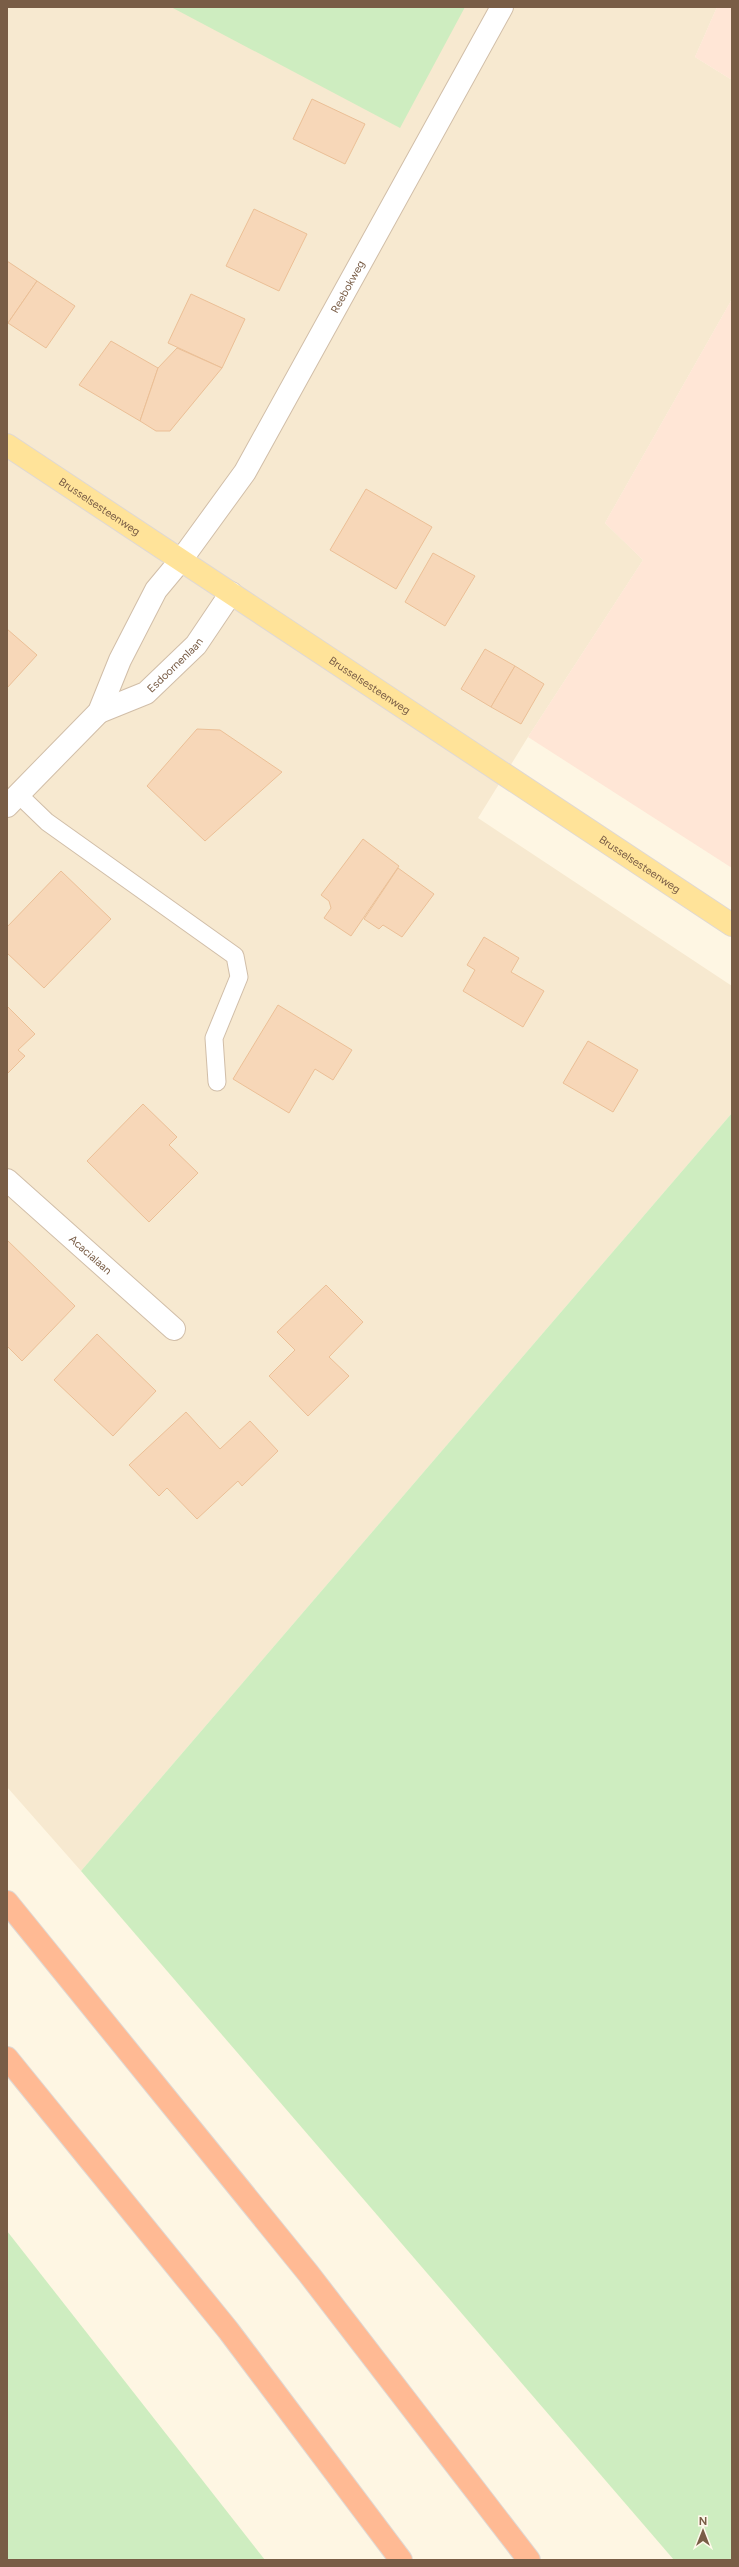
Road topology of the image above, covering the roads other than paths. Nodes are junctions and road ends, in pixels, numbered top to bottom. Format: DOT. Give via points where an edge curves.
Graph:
graph roads {
  1 [pos="502,7"];
  2 [pos="7,445"];
  3 [pos="181,560"];
  4 [pos="231,593"];
  5 [pos="99,712"];
  6 [pos="13,801"];
  7 [pos="732,925"];
  8 [pos="217,1082"];
  9 [pos="7,1180"];
  10 [pos="174,1329"];
  11 [pos="7,1902"];
  12 [pos="7,2058"];
  13 [pos="401,2560"];
  14 [pos="529,2560"];
  1 -- 3 [label="street, Reebokweg" via="245,472"];
  2 -- 3 [label="main road, Brusselsesteenweg"];
  3 -- 4 [label="main road, Brusselsesteenweg"];
  3 -- 5 [label="street, Esdoornenlaan" via="156,590 120,660"];
  4 -- 5 [label="street, Esdoornenlaan" via="196,645 146,693"];
  4 -- 7 [label="main road, Brusselsesteenweg"];
  5 -- 6 [label="street, Esdoornenlaan"];
  6 -- 8 [label="lane" via="47,822 236,956 239,977 214,1038"];
  9 -- 10 [label="street, Acacialaan"];
  11 -- 14 [label="highway" via="308,2273"];
  12 -- 13 [label="highway" via="228,2330"];
}
